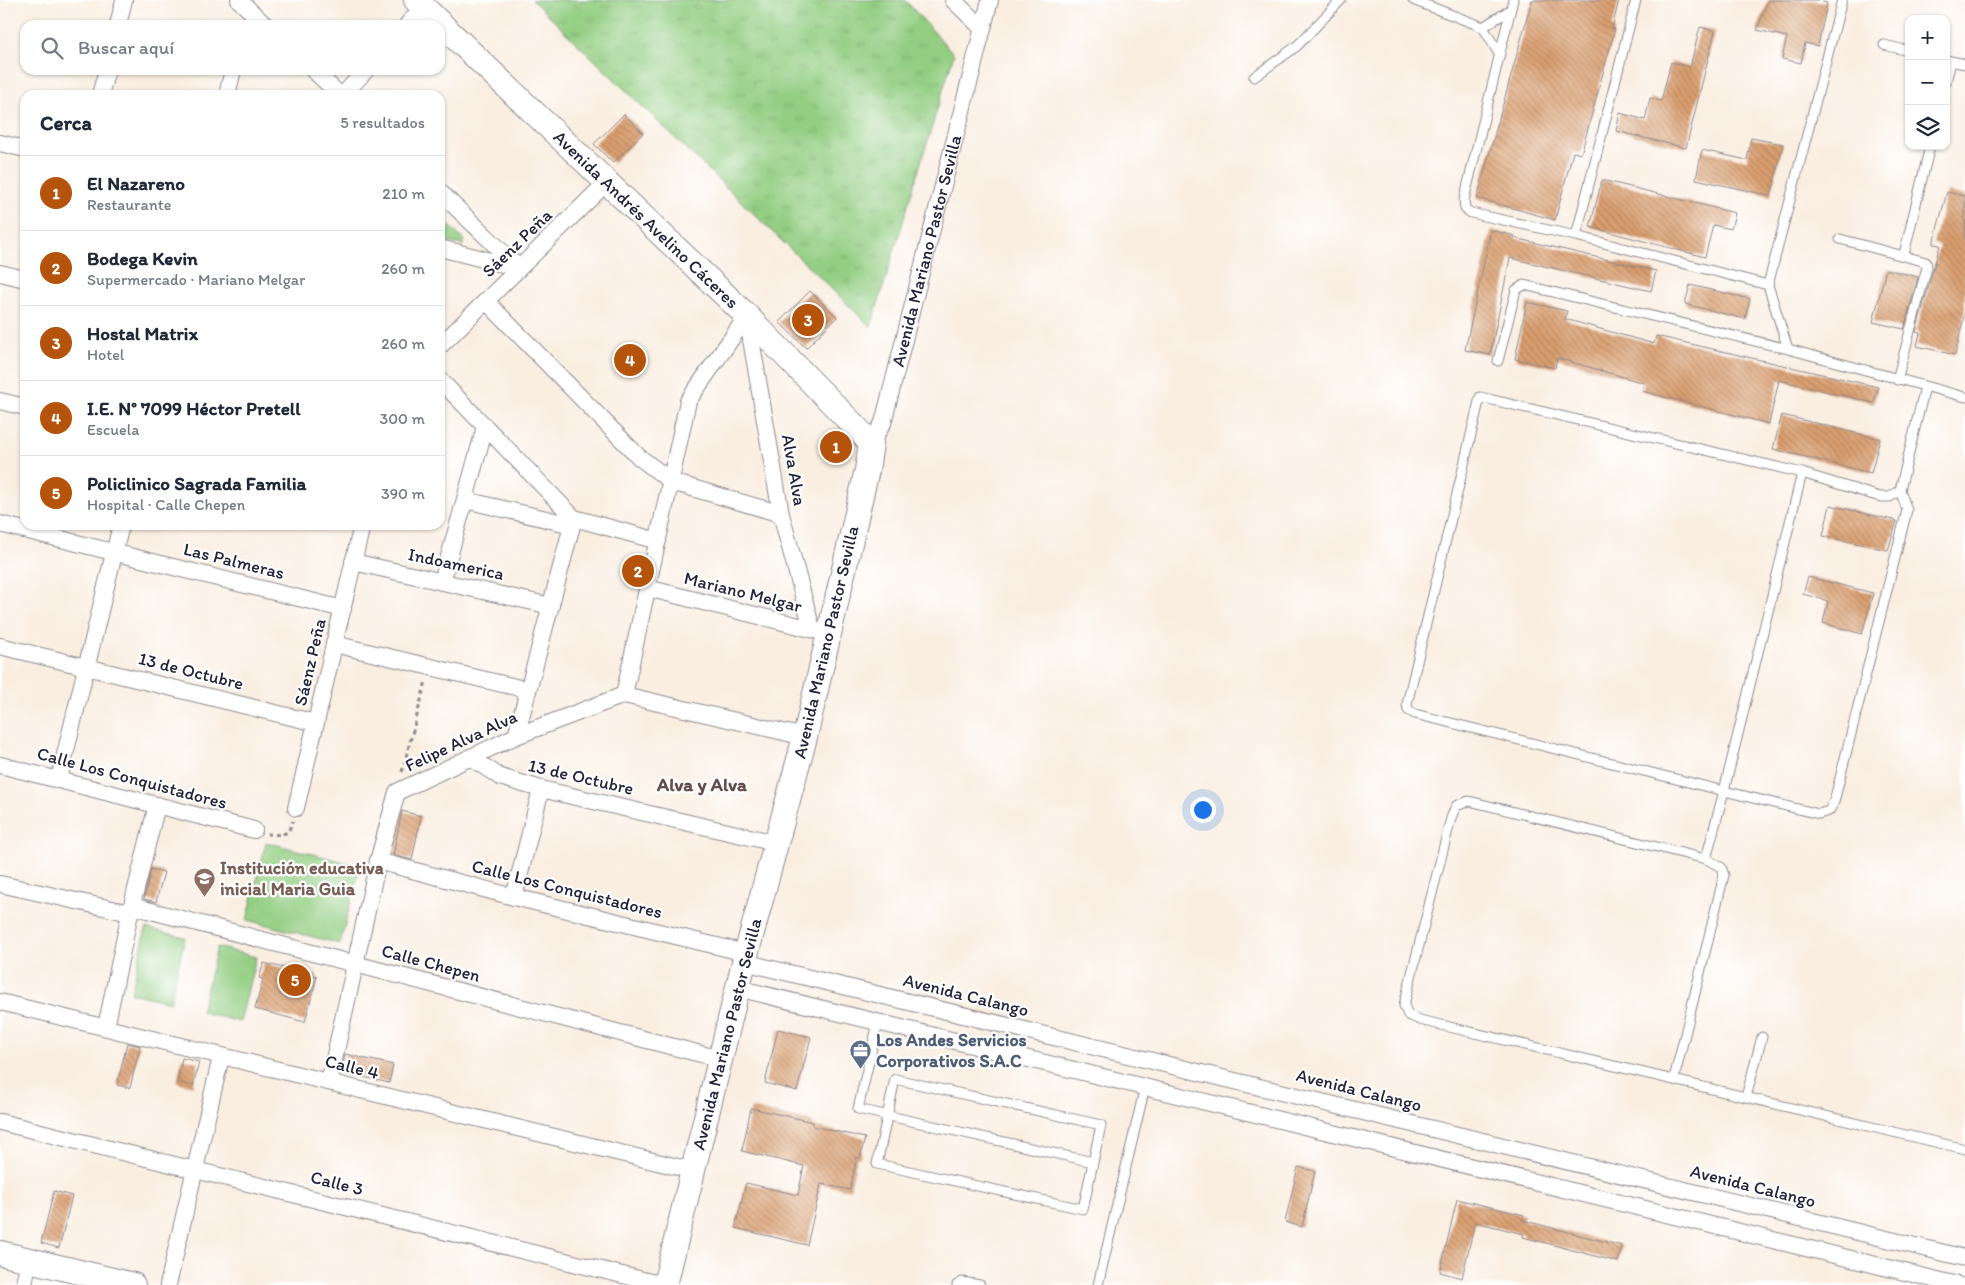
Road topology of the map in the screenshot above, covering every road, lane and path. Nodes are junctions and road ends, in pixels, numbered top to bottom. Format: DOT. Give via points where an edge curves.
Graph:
graph roads {
  1 [pos="124,0"];
  2 [pos="953,0"];
  3 [pos="990,0"];
  4 [pos="1341,0"];
  5 [pos="1413,0"];
  6 [pos="1513,0"];
  7 [pos="1636,0"];
  8 [pos="1842,0"];
  9 [pos="244,4"];
  10 [pos="420,4"];
  11 [pos="1510,10"];
  12 [pos="119,20"];
  13 [pos="244,20"];
  14 [pos="260,20"];
  15 [pos="410,20"];
  16 [pos="437,20"];
  17 [pos="1484,27"];
  18 [pos="445,28"];
  19 [pos="983,29"];
  20 [pos="1884,45"];
  21 [pos="1905,50"];
  22 [pos="1499,54"];
  23 [pos="1950,60"];
  24 [pos="1965,64"];
  25 [pos="106,75"];
  26 [pos="233,75"];
  27 [pos="319,75"];
  28 [pos="361,75"];
  29 [pos="1254,77"];
  30 [pos="101,90"];
  31 [pos="228,90"];
  32 [pos="335,90"];
  33 [pos="346,90"];
  34 [pos="0,144"];
  35 [pos="20,148"];
  36 [pos="1929,150"];
  37 [pos="607,182"];
  38 [pos="445,197"];
  39 [pos="1576,236"];
  40 [pos="1840,238"];
  41 [pos="445,249"];
  42 [pos="1904,254"];
  43 [pos="519,268"];
  44 [pos="0,273"];
  45 [pos="20,277"];
  46 [pos="1768,285"];
  47 [pos="486,301"];
  48 [pos="747,316"];
  49 [pos="447,337"];
  50 [pos="1788,349"];
  51 [pos="1498,361"];
  52 [pos="1897,380"];
  53 [pos="445,385"];
  54 [pos="1925,387"];
  55 [pos="1965,397"];
  56 [pos="0,401"];
  57 [pos="20,407"];
  58 [pos="485,427"];
  59 [pos="870,443"];
  60 [pos="1802,473"];
  61 [pos="672,482"];
  62 [pos="1900,490"];
  63 [pos="465,500"];
  64 [pos="781,514"];
  65 [pos="573,522"];
  66 [pos="0,524"];
  67 [pos="20,529"];
  68 [pos="24,530"];
  69 [pos="120,530"];
  70 [pos="361,530"];
  71 [pos="658,541"];
  72 [pos="114,552"];
  73 [pos="353,562"];
  74 [pos="442,582"];
  75 [pos="647,588"];
  76 [pos="550,606"];
  77 [pos="343,609"];
  78 [pos="820,631"];
  79 [pos="334,644"];
  80 [pos="0,646"];
  81 [pos="86,666"];
  82 [pos="430,667"];
  83 [pos="528,690"];
  84 [pos="624,695"];
  85 [pos="316,722"];
  86 [pos="516,736"];
  87 [pos="805,737"];
  88 [pos="470,757"];
  89 [pos="0,765"];
  90 [pos="59,779"];
  91 [pos="542,789"];
  92 [pos="1724,791"];
  93 [pos="397,792"];
  94 [pos="157,804"];
  95 [pos="296,808"];
  96 [pos="254,830"];
  97 [pos="776,843"];
  98 [pos="1706,859"];
  99 [pos="378,861"];
  100 [pos="0,884"];
  101 [pos="514,897"];
  102 [pos="131,909"];
  103 [pos="745,957"];
  104 [pos="355,963"];
  105 [pos="738,988"];
  106 [pos="0,1002"];
  107 [pos="878,1022"];
  108 [pos="106,1027"];
  109 [pos="1762,1037"];
  110 [pos="222,1057"];
  111 [pos="720,1059"];
  112 [pos="1674,1079"];
  113 [pos="329,1082"];
  114 [pos="1144,1087"];
  115 [pos="1746,1097"];
  116 [pos="887,1116"];
  117 [pos="0,1122"];
  118 [pos="1965,1149"];
  119 [pos="1093,1162"];
  120 [pos="196,1169"];
  121 [pos="694,1171"];
  122 [pos="0,1253"];
  123 [pos="1965,1258"];
  124 [pos="0,1268"];
  125 [pos="25,1280"];
  126 [pos="72,1285"];
  127 [pos="133,1285"];
  128 [pos="168,1285"];
  129 [pos="664,1285"];
  130 [pos="958,1285"];
  131 [pos="980,1285"];
  132 [pos="1098,1285"];
  133 [pos="1958,1285"];
  1 -- 12 [label="street"];
  2 -- 19 [label="street"];
  3 -- 19 [label="street, Avenida Mariano Pastor Sevilla"];
  4 -- 29 [label="lane" via="1297,46"];
  5 -- 17 [label="lane"];
  6 -- 11 [label="lane"];
  7 -- 39 [label="lane"];
  8 -- 46 [label="lane"];
  9 -- 13 [label="street"];
  9 -- 14 [label="street"];
  10 -- 15 [label="street"];
  10 -- 16 [label="street, Avenida Andrés Avelino Cáceres"];
  11 -- 17 [label="lane"];
  11 -- 22 [label="lane"];
  17 -- 22 [label="lane"];
  18 -- 37 [label="street, Avenida Andrés Avelino Cáceres"];
  19 -- 59 [label="street, Avenida Mariano Pastor Sevilla" via="883,423"];
  20 -- 21 [label="lane"];
  22 -- 39 [label="lane" via="1464,200 1465,209"];
  23 -- 24 [label="lane"];
  25 -- 30 [label="street"];
  26 -- 31 [label="street"];
  27 -- 32 [label="street"];
  28 -- 33 [label="street"];
  34 -- 35 [label="street"];
  36 -- 42 [label="lane"];
  37 -- 43 [label="street, Sáenz Peña"];
  37 -- 48 [label="street, Avenida Andrés Avelino Cáceres"];
  38 -- 43 [label="street"];
  39 -- 46 [label="lane"];
  40 -- 42 [label="lane"];
  41 -- 43 [label="street"];
  42 -- 52 [label="lane" via="1920,258 1927,267"];
  43 -- 47 [label="street, Sáenz Peña"];
  44 -- 45 [label="street"];
  46 -- 50 [label="lane"];
  47 -- 49 [label="street, Sáenz Peña"];
  47 -- 61 [label="street" via="639,457"];
  48 -- 59 [label="street, Avenida Andrés Avelino Cáceres"];
  48 -- 61 [label="street" via="688,401"];
  48 -- 64 [label="street, Alva Alva"];
  50 -- 51 [label="lane" via="1524,284 1516,290"];
  50 -- 52 [label="lane"];
  52 -- 54 [label="lane"];
  53 -- 58 [label="street"];
  54 -- 55 [label="lane"];
  54 -- 62 [label="lane"];
  56 -- 57 [label="street"];
  58 -- 63 [label="street"];
  58 -- 65 [label="street"];
  59 -- 78 [label="street, Avenida Mariano Pastor Sevilla" via="867,470"];
  60 -- 62 [label="lane" via="1880,497 1890,497"];
  60 -- 92 [label="lane"];
  60 -- 92 [label="lane" via="1480,397 1408,710"];
  61 -- 64 [label="street"];
  61 -- 71 [label="street"];
  62 -- 92 [label="lane" via="1906,510 1834,802 1829,811 1820,814"];
  63 -- 65 [label="street"];
  63 -- 74 [label="street"];
  64 -- 78 [label="street, Alva Alva"];
  65 -- 71 [label="street"];
  65 -- 76 [label="street"];
  66 -- 67 [label="street, Las Palmeras"];
  68 -- 72 [label="street, Las Palmeras"];
  69 -- 72 [label="street"];
  70 -- 73 [label="street, Sáenz Peña"];
  71 -- 75 [label="street"];
  72 -- 77 [label="street, Las Palmeras"];
  72 -- 81 [label="street"];
  73 -- 74 [label="street, Indoamerica"];
  73 -- 77 [label="street, Sáenz Peña"];
  74 -- 76 [label="street, Indoamerica"];
  75 -- 78 [label="street, Mariano Melgar"];
  75 -- 84 [label="street"];
  76 -- 83 [label="street"];
  77 -- 79 [label="street, Sáenz Peña"];
  78 -- 87 [label="street, Avenida Mariano Pastor Sevilla"];
  79 -- 82 [label="street"];
  79 -- 85 [label="street, Sáenz Peña"];
  80 -- 81 [label="street, 13 de Octubre"];
  81 -- 85 [label="street, 13 de Octubre"];
  81 -- 90 [label="street"];
  82 -- 83 [label="street"];
  82 -- 93 [label="path"];
  83 -- 86 [label="street"];
  84 -- 86 [label="street, Felipe Alva Alva"];
  84 -- 87 [label="street"];
  85 -- 95 [label="street, Sáenz Peña"];
  86 -- 88 [label="street, Felipe Alva Alva"];
  87 -- 97 [label="street, Avenida Mariano Pastor Sevilla"];
  88 -- 91 [label="street, 13 de Octubre" via="500,778"];
  88 -- 93 [label="street, Felipe Alva Alva"];
  89 -- 90 [label="street, Calle Los Conquistadores"];
  90 -- 94 [label="street, Calle Los Conquistadores"];
  91 -- 97 [label="street, 13 de Octubre"];
  91 -- 101 [label="street"];
  92 -- 98 [label="lane"];
  93 -- 99 [label="street, Felipe Alva Alva"];
  94 -- 96 [label="street, Calle Los Conquistadores"];
  94 -- 102 [label="street"];
  95 -- 96 [label="path" via="288,832 281,835"];
  97 -- 103 [label="street, Avenida Mariano Pastor Sevilla"];
  98 -- 112 [label="lane" via="1721,867 1724,875"];
  98 -- 112 [label="lane" via="1469,801 1456,806 1450,818 1404,1005 1408,1015 1420,1020"];
  99 -- 101 [label="street, Calle Los Conquistadores"];
  99 -- 104 [label="street, Felipe Alva Alva"];
  100 -- 102 [label="street, Calle Chepen"];
  101 -- 103 [label="street, Calle Los Conquistadores"];
  102 -- 104 [label="street, Calle Chepen"];
  102 -- 108 [label="street"];
  103 -- 105 [label="street, Avenida Mariano Pastor Sevilla"];
  103 -- 123 [label="street, Avenida Calango"];
  104 -- 111 [label="street, Calle Chepen"];
  104 -- 113 [label="street, Felipe Alva Alva"];
  105 -- 107 [label="street"];
  105 -- 111 [label="street, Avenida Mariano Pastor Sevilla"];
  106 -- 108 [label="street, Calle 4"];
  107 -- 114 [label="street"];
  107 -- 116 [label="lane" via="858,1109"];
  108 -- 110 [label="street, Calle 4"];
  109 -- 115 [label="lane"];
  110 -- 113 [label="street, Calle 4"];
  110 -- 120 [label="street"];
  111 -- 121 [label="street, Avenida Mariano Pastor Sevilla"];
  112 -- 115 [label="lane"];
  113 -- 121 [label="street, Calle 4"];
  114 -- 132 [label="lane"];
  114 -- 133 [label="street"];
  115 -- 118 [label="lane"];
  116 -- 119 [label="lane"];
  116 -- 119 [label="lane" via="895,1079 1101,1125"];
  116 -- 119 [label="lane" via="877,1164 1083,1209"];
  117 -- 120 [label="street, Calle 3"];
  120 -- 128 [label="street"];
  120 -- 129 [label="street, Calle 3"];
  121 -- 129 [label="street, Avenida Mariano Pastor Sevilla"];
  122 -- 127 [label="street"];
  124 -- 125 [label="street"];
  125 -- 126 [label="street"];
  130 -- 131 [label="lane" via="962,1282"];
}
